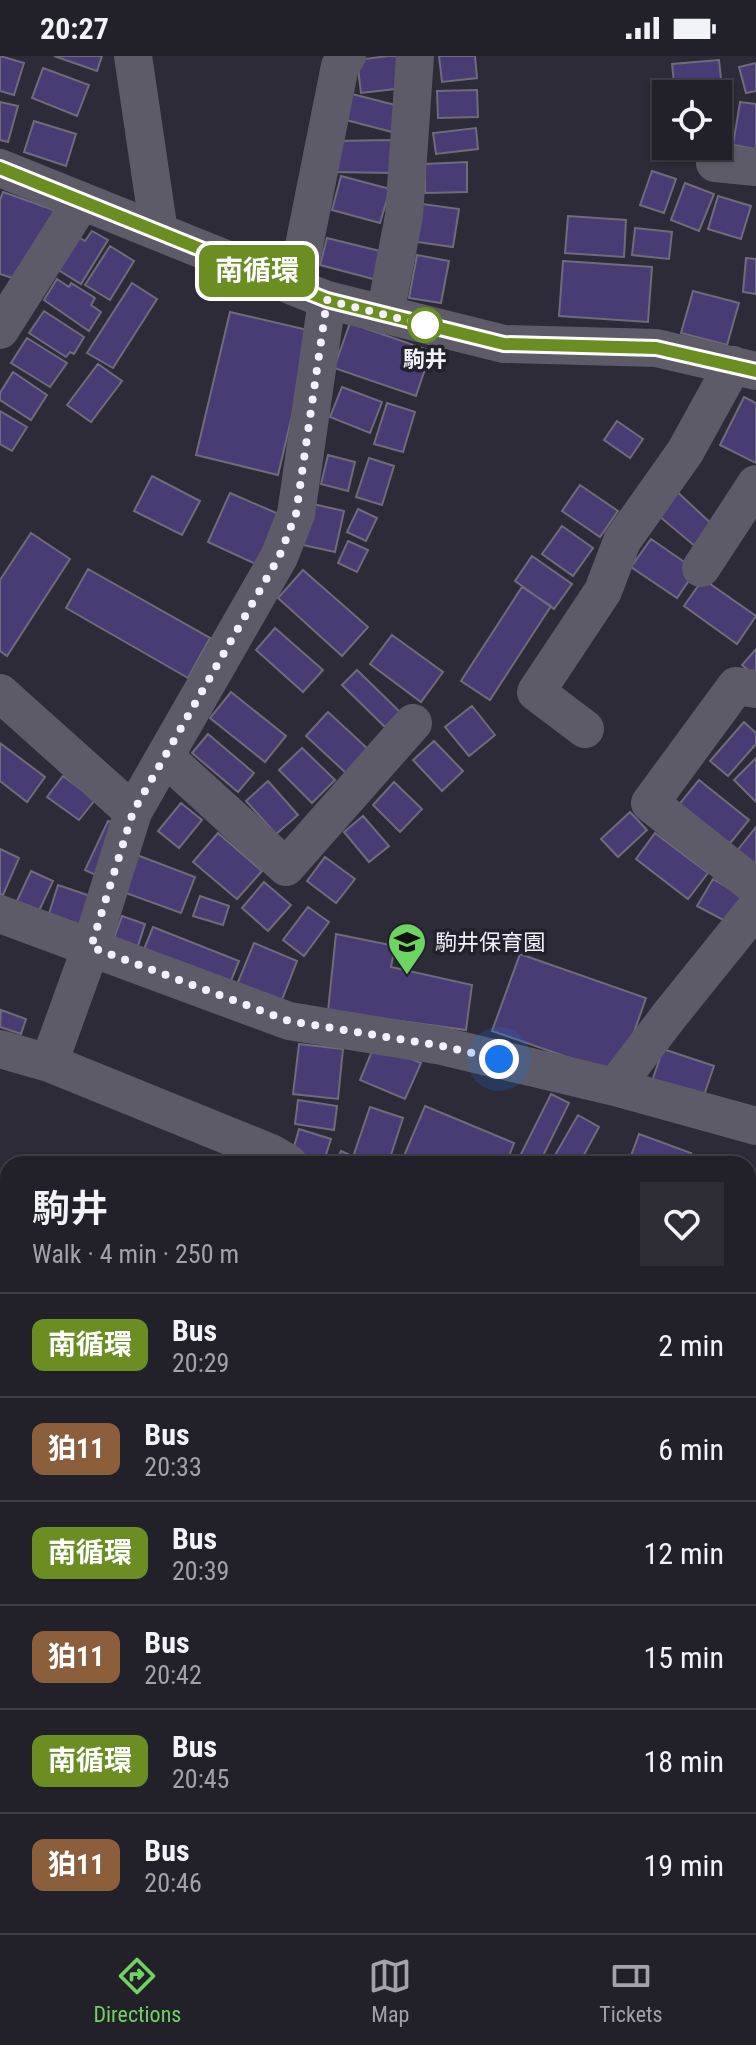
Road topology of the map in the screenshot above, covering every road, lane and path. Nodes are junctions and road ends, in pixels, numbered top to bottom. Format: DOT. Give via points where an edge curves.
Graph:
graph roads {
  1 [pos="133,56"];
  2 [pos="347,56"];
  3 [pos="415,56"];
  4 [pos="715,163"];
  5 [pos="756,167"];
  6 [pos="0,168"];
  7 [pos="82,201"];
  8 [pos="159,232"];
  9 [pos="311,293"];
  10 [pos="385,315"];
  11 [pos="0,330"];
  12 [pos="745,368"];
  13 [pos="756,484"];
  14 [pos="701,568"];
  15 [pos="756,689"];
  16 [pos="0,693"];
  17 [pos="413,723"];
  18 [pos="585,729"];
  19 [pos="165,757"];
  20 [pos="133,812"];
  21 [pos="756,887"];
  22 [pos="756,908"];
  23 [pos="0,914"];
  24 [pos="91,947"];
  25 [pos="0,1049"];
  26 [pos="49,1063"];
  27 [pos="615,1087"];
  28 [pos="756,1126"];
  29 [pos="268,1156"];
  1 -- 8 [label="street"];
  2 -- 9 [label="street" via="340,66"];
  3 -- 10 [label="street" via="404,216"];
  4 -- 5 [label="street"];
  6 -- 7 [label="street"];
  7 -- 8 [label="street"];
  7 -- 11 [label="street"];
  8 -- 9 [label="street"];
  9 -- 10 [label="street"];
  9 -- 19 [label="street" via="296,514 279,557"];
  10 -- 12 [label="street" via="504,344 656,348"];
  12 -- 18 [label="street" via="622,541 603,591 536,692"];
  13 -- 14 [label="street"];
  15 -- 21 [label="street" via="736,686 650,803"];
  16 -- 20 [label="street"];
  17 -- 19 [label="street" via="286,867"];
  19 -- 20 [label="street"];
  20 -- 24 [label="street"];
  22 -- 27 [label="street"];
  23 -- 24 [label="street"];
  24 -- 26 [label="street"];
  24 -- 27 [label="street" via="289,1021 442,1046"];
  25 -- 26 [label="street"];
  26 -- 29 [label="street"];
  27 -- 28 [label="street"];
}
